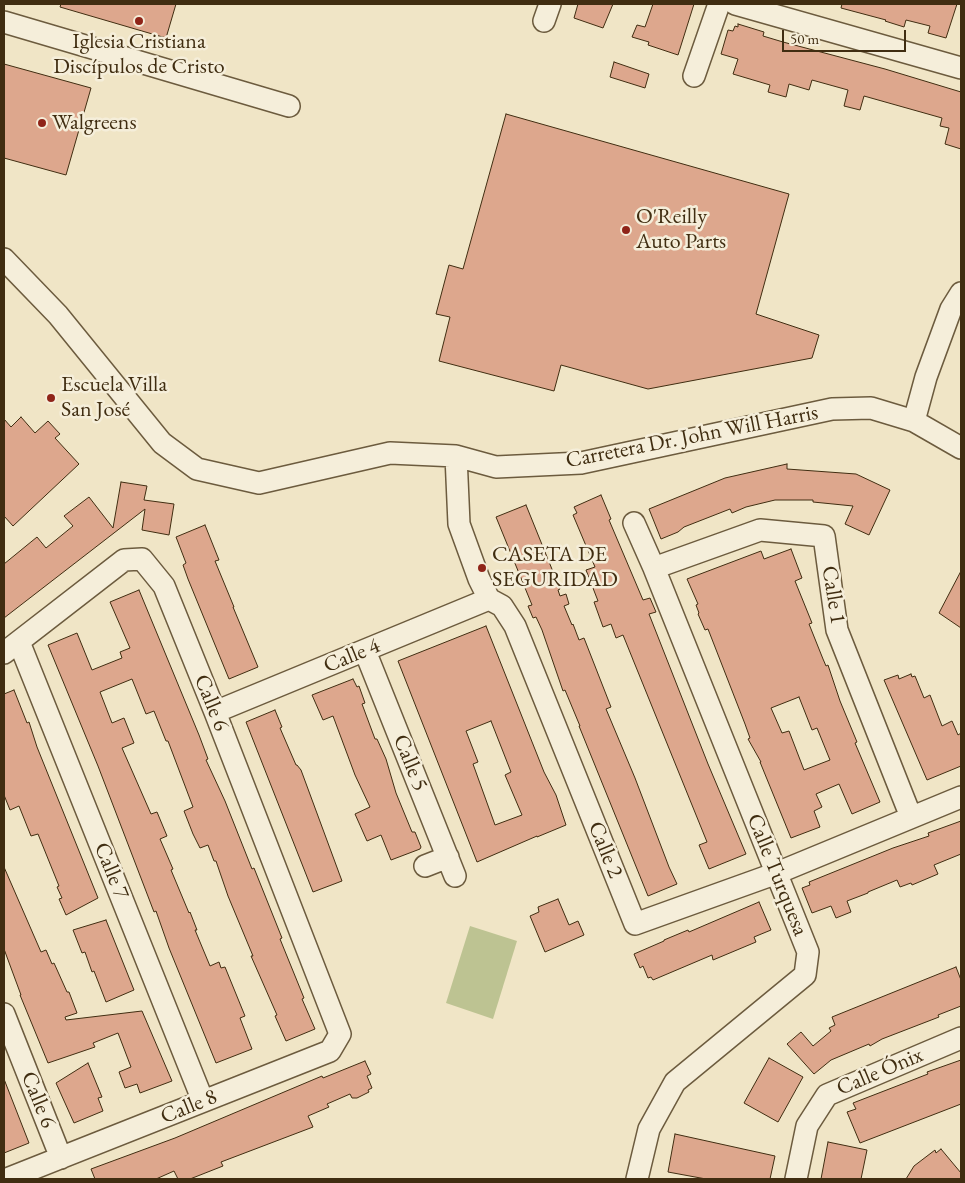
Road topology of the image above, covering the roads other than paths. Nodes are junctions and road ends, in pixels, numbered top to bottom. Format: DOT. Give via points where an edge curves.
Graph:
graph roads {
  1 [pos="719,4"];
  2 [pos="735,4"];
  3 [pos="4,22"];
  4 [pos="961,68"];
  5 [pos="694,76"];
  6 [pos="289,106"];
  7 [pos="4,259"];
  8 [pos="961,293"];
  9 [pos="914,421"];
  10 [pos="961,448"];
  11 [pos="456,456"];
  12 [pos="634,523"];
  13 [pos="654,568"];
  14 [pos="489,599"];
  15 [pos="11,647"];
  16 [pos="365,651"];
  17 [pos="215,712"];
  18 [pos="961,798"];
  19 [pos="911,817"];
  20 [pos="425,866"];
  21 [pos="777,873"];
  22 [pos="332,1012"];
  23 [pos="4,1014"];
  24 [pos="961,1038"];
  25 [pos="203,1101"];
  26 [pos="61,1158"];
  27 [pos="7,1179"];
  28 [pos="637,1179"];
  29 [pos="796,1179"];
  1 -- 5 [label="street"];
  2 -- 4 [label="street"];
  3 -- 6 [label="street"];
  7 -- 11 [label="street, Carretera Dr. John Will Harris" via="58,315 162,443 197,469 260,483 390,453"];
  8 -- 9 [label="street" via="926,377"];
  9 -- 10 [label="street, Carretera Dr. John Will Harris"];
  9 -- 11 [label="street, Carretera Dr. John Will Harris" via="871,408 832,409 581,463 496,467"];
  11 -- 14 [label="street, Calle 2" via="459,524"];
  12 -- 13 [label="street, Calle Turquesa"];
  13 -- 19 [label="street, Calle 1" via="760,530 824,536 838,630"];
  13 -- 21 [label="street, Calle Turquesa"];
  14 -- 16 [label="street, Calle 4"];
  14 -- 21 [label="street, Calle 2" via="502,606 514,626 635,924"];
  15 -- 17 [label="street, Calle 6" via="124,560 142,559 164,586"];
  15 -- 25 [label="street, Calle 7"];
  16 -- 17 [label="street, Calle 4"];
  16 -- 20 [label="street, Calle 5" via="452,866"];
  17 -- 22 [label="street, Calle 6"];
  18 -- 19 [label="street, Calle 2"];
  19 -- 21 [label="street, Calle 2"];
  21 -- 28 [label="street, Calle Turquesa" via="808,952 805,975 676,1082 649,1129"];
  22 -- 25 [label="street, Calle 8" via="340,1034 330,1051"];
  23 -- 26 [label="street, Calle 6"];
  24 -- 29 [label="street, Calle Ónix" via="827,1095 806,1126"];
  25 -- 26 [label="street, Calle 8"];
  26 -- 27 [label="street, Calle 8"];
}
